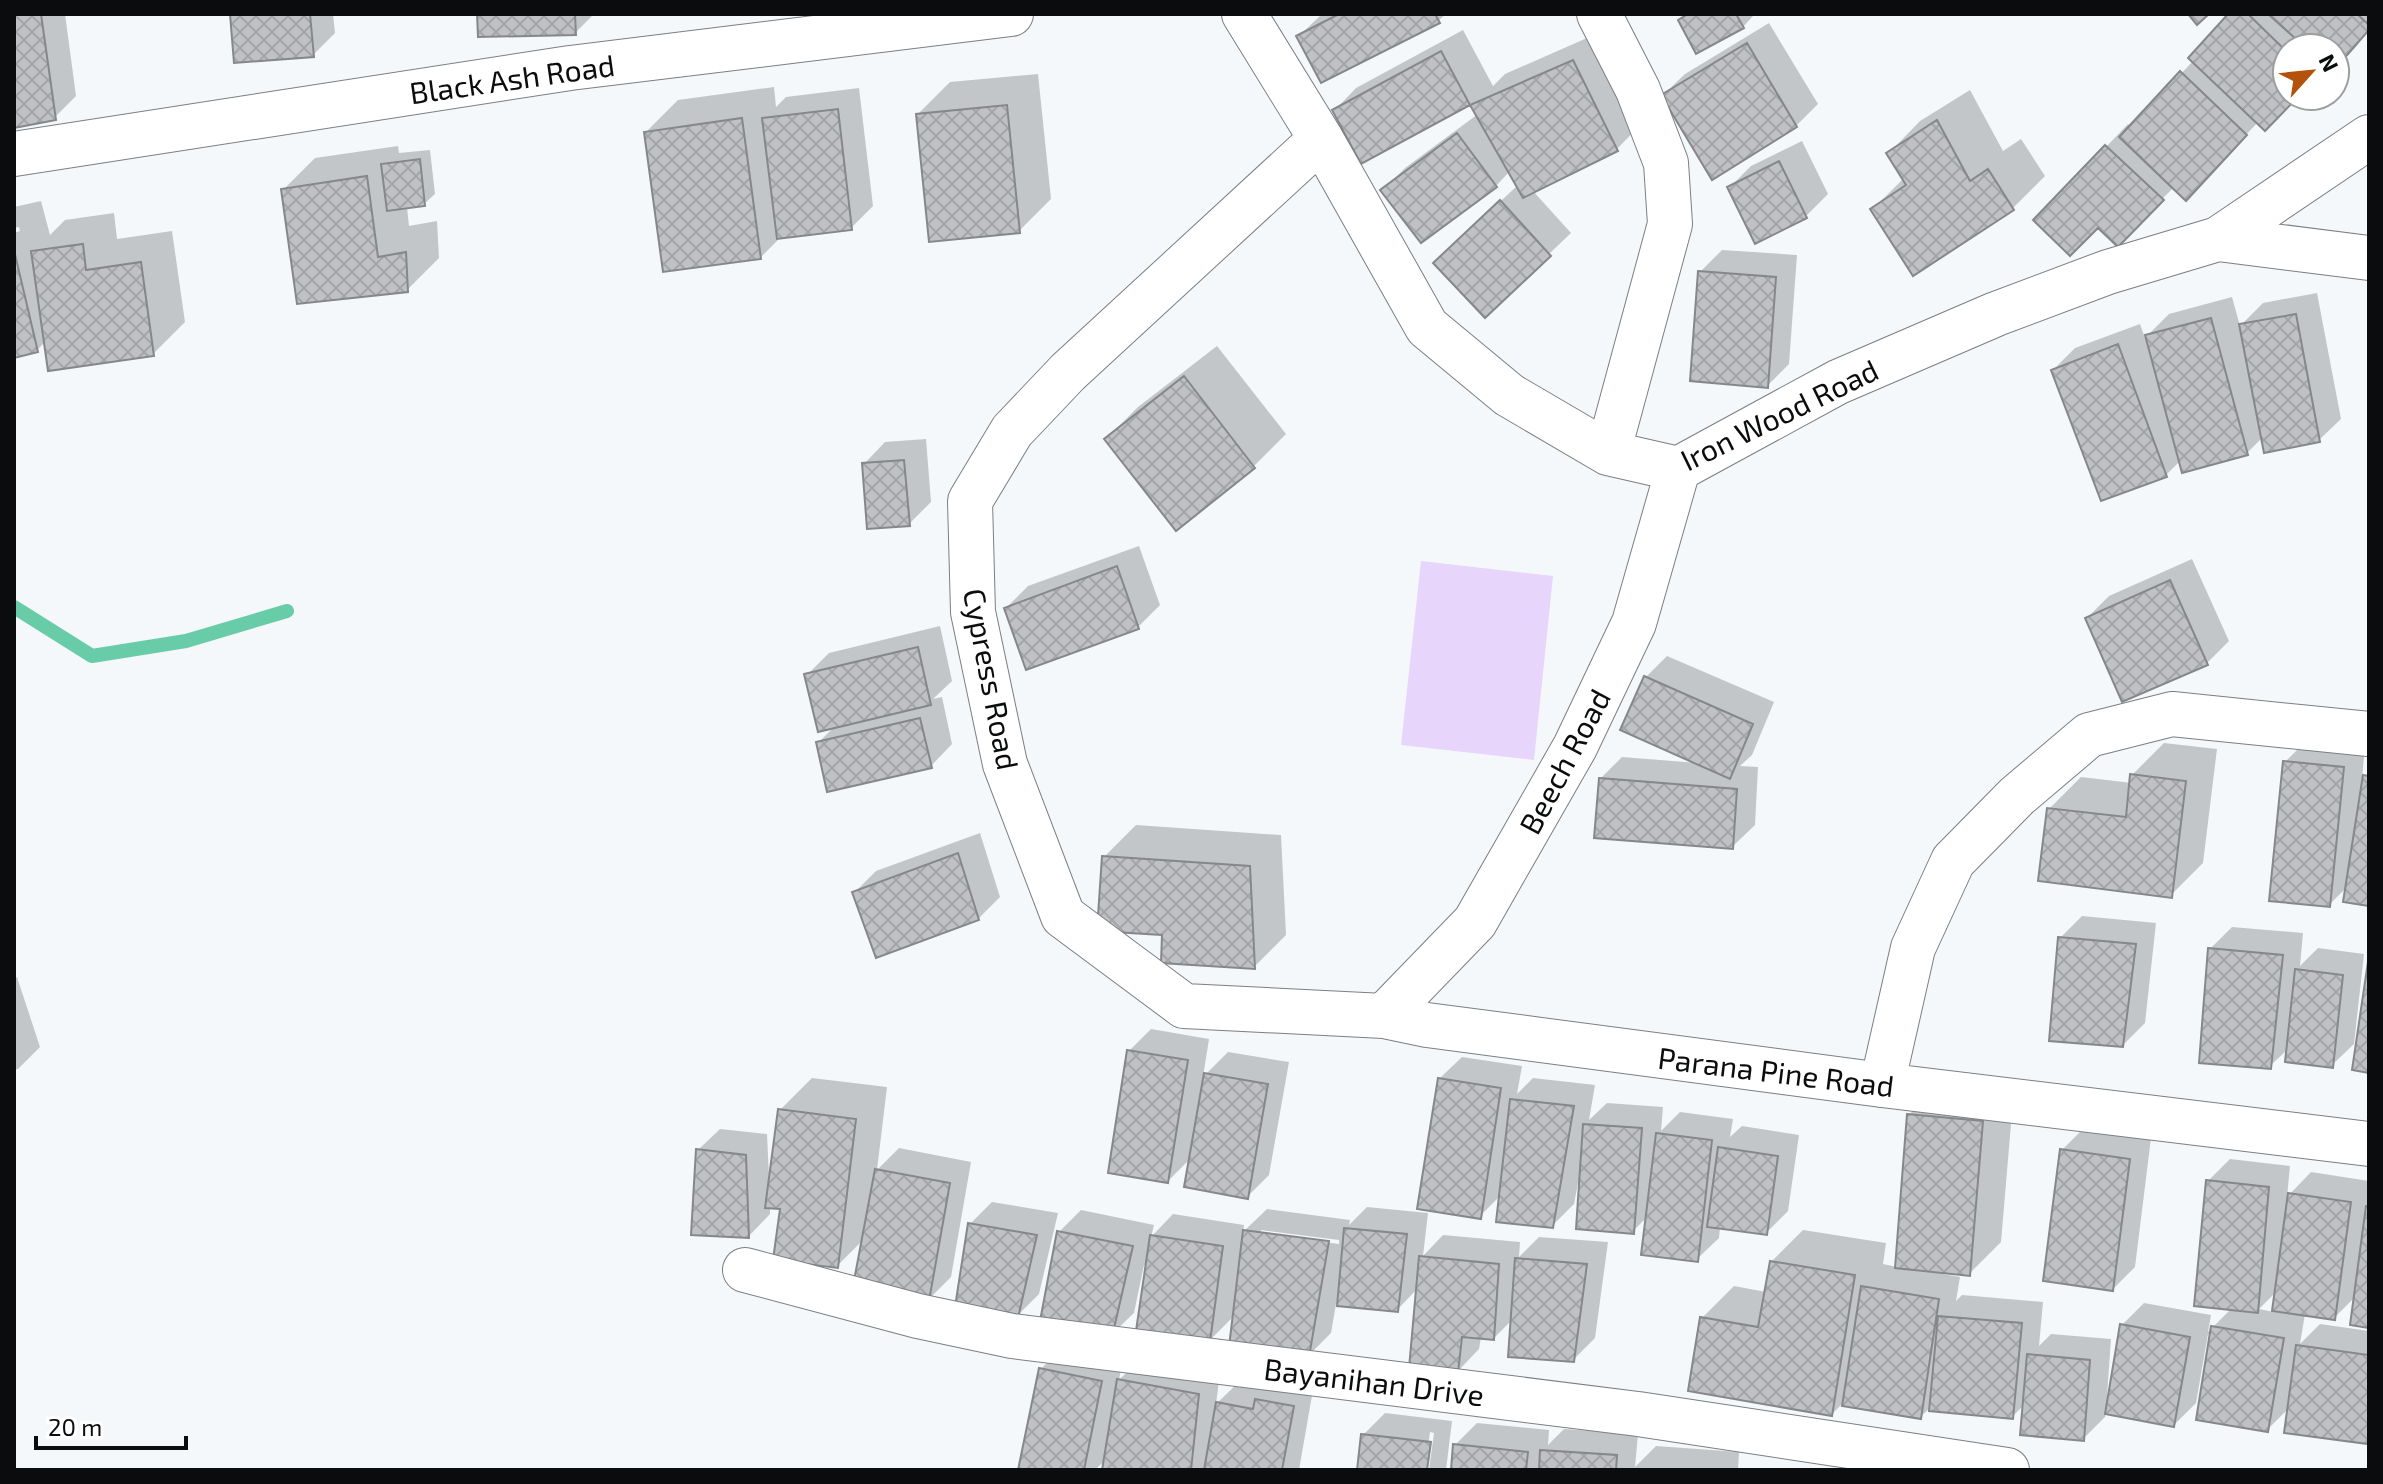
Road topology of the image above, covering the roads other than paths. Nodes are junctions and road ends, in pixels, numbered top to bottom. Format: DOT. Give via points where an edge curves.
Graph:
graph roads {
  1 [pos="1011,14"];
  2 [pos="1244,14"];
  3 [pos="1599,14"];
  4 [pos="2369,137"];
  5 [pos="1321,139"];
  6 [pos="14,154"];
  7 [pos="2218,239"];
  8 [pos="2369,258"];
  9 [pos="1608,453"];
  10 [pos="1678,469"];
  11 [pos="2369,734"];
  12 [pos="1184,1006"];
  13 [pos="1384,1016"];
  14 [pos="1882,1085"];
  15 [pos="2369,1144"];
  16 [pos="745,1270"];
  17 [pos="2007,1470"];
  1 -- 6 [label="street, Black Ash Road" via="570,68"];
  2 -- 5 [label="street, Iron Wood Road"];
  3 -- 9 [label="street" via="1638,90 1666,163 1670,224"];
  4 -- 7 [label="street"];
  5 -- 9 [label="street, Iron Wood Road" via="1427,327 1509,395"];
  5 -- 12 [label="street, Cypress Road" via="1068,372 1012,431 970,501 973,612 1005,764 1063,916"];
  7 -- 8 [label="street, Iron Wood Road"];
  7 -- 10 [label="street, Iron Wood Road" via="1996,314 1838,382"];
  9 -- 10 [label="street, Iron Wood Road"];
  10 -- 13 [label="street, Beech Road" via="1634,623 1575,747 1475,922"];
  11 -- 14 [label="street" via="2172,714 2089,735 2017,796 1953,861 1913,948"];
  12 -- 13 [label="street, Parana Pine Road"];
  13 -- 14 [label="street, Parana Pine Road"];
  14 -- 15 [label="street, Parana Pine Road"];
  16 -- 17 [label="street, Bayanihan Drive" via="1012,1336 1638,1414"];
}
